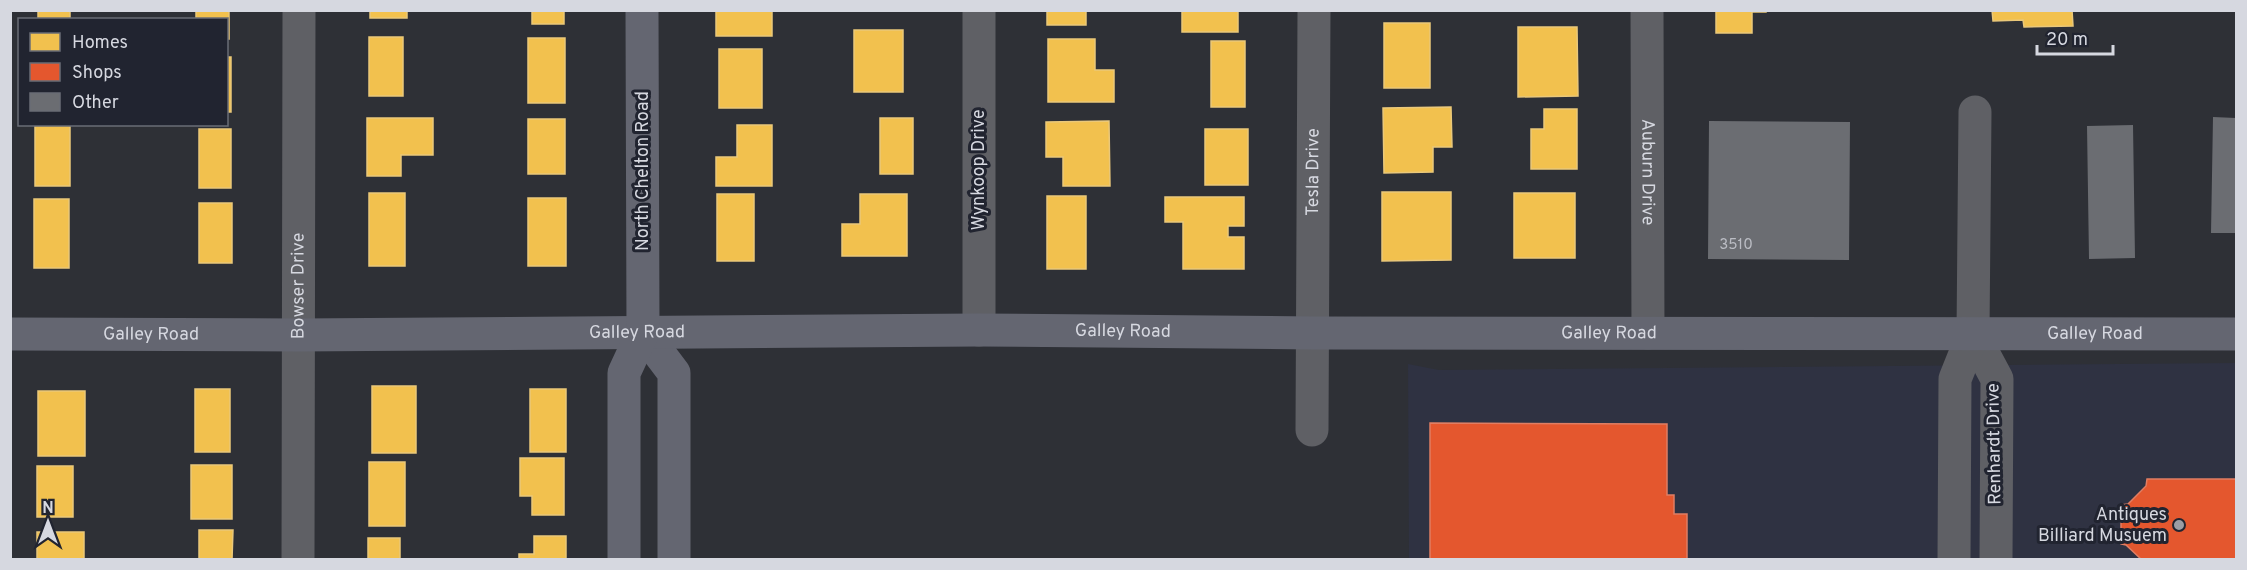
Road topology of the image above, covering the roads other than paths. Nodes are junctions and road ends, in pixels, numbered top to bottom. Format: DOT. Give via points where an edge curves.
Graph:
graph roads {
  1 [pos="299,10"];
  2 [pos="642,10"];
  3 [pos="979,10"];
  4 [pos="1314,10"];
  5 [pos="1647,10"];
  6 [pos="1975,112"];
  7 [pos="979,330"];
  8 [pos="644,332"];
  9 [pos="1314,333"];
  10 [pos="1648,333"];
  11 [pos="10,334"];
  12 [pos="1973,334"];
  13 [pos="2236,334"];
  14 [pos="297,335"];
  15 [pos="1312,430"];
  16 [pos="298,560"];
  17 [pos="624,560"];
  18 [pos="674,560"];
  19 [pos="1954,560"];
  20 [pos="1996,560"];
  1 -- 14 [label="street, Bowser Drive"];
  2 -- 8 [label="main road, North Chelton Road"];
  3 -- 7 [label="street, Wynkoop Drive"];
  4 -- 9 [label="street, Tesla Drive"];
  5 -- 10 [label="street, Auburn Drive"];
  6 -- 12 [label="street, Renhardt Drive"];
  7 -- 8 [label="main road, Galley Road"];
  7 -- 9 [label="main road, Galley Road"];
  8 -- 14 [label="main road, Galley Road"];
  8 -- 17 [label="main road, North Chelton Road" via="624,373"];
  8 -- 18 [label="main road" via="674,373"];
  9 -- 10 [label="main road, Galley Road"];
  9 -- 15 [label="street, Tesla Drive"];
  10 -- 12 [label="main road, Galley Road"];
  11 -- 14 [label="main road, Galley Road"];
  12 -- 13 [label="main road, Galley Road"];
  12 -- 19 [label="street, Renhardt Drive" via="1955,379"];
  12 -- 20 [label="street, Renhardt Drive" via="1997,379"];
  14 -- 16 [label="street, Bowser Drive"];
}
